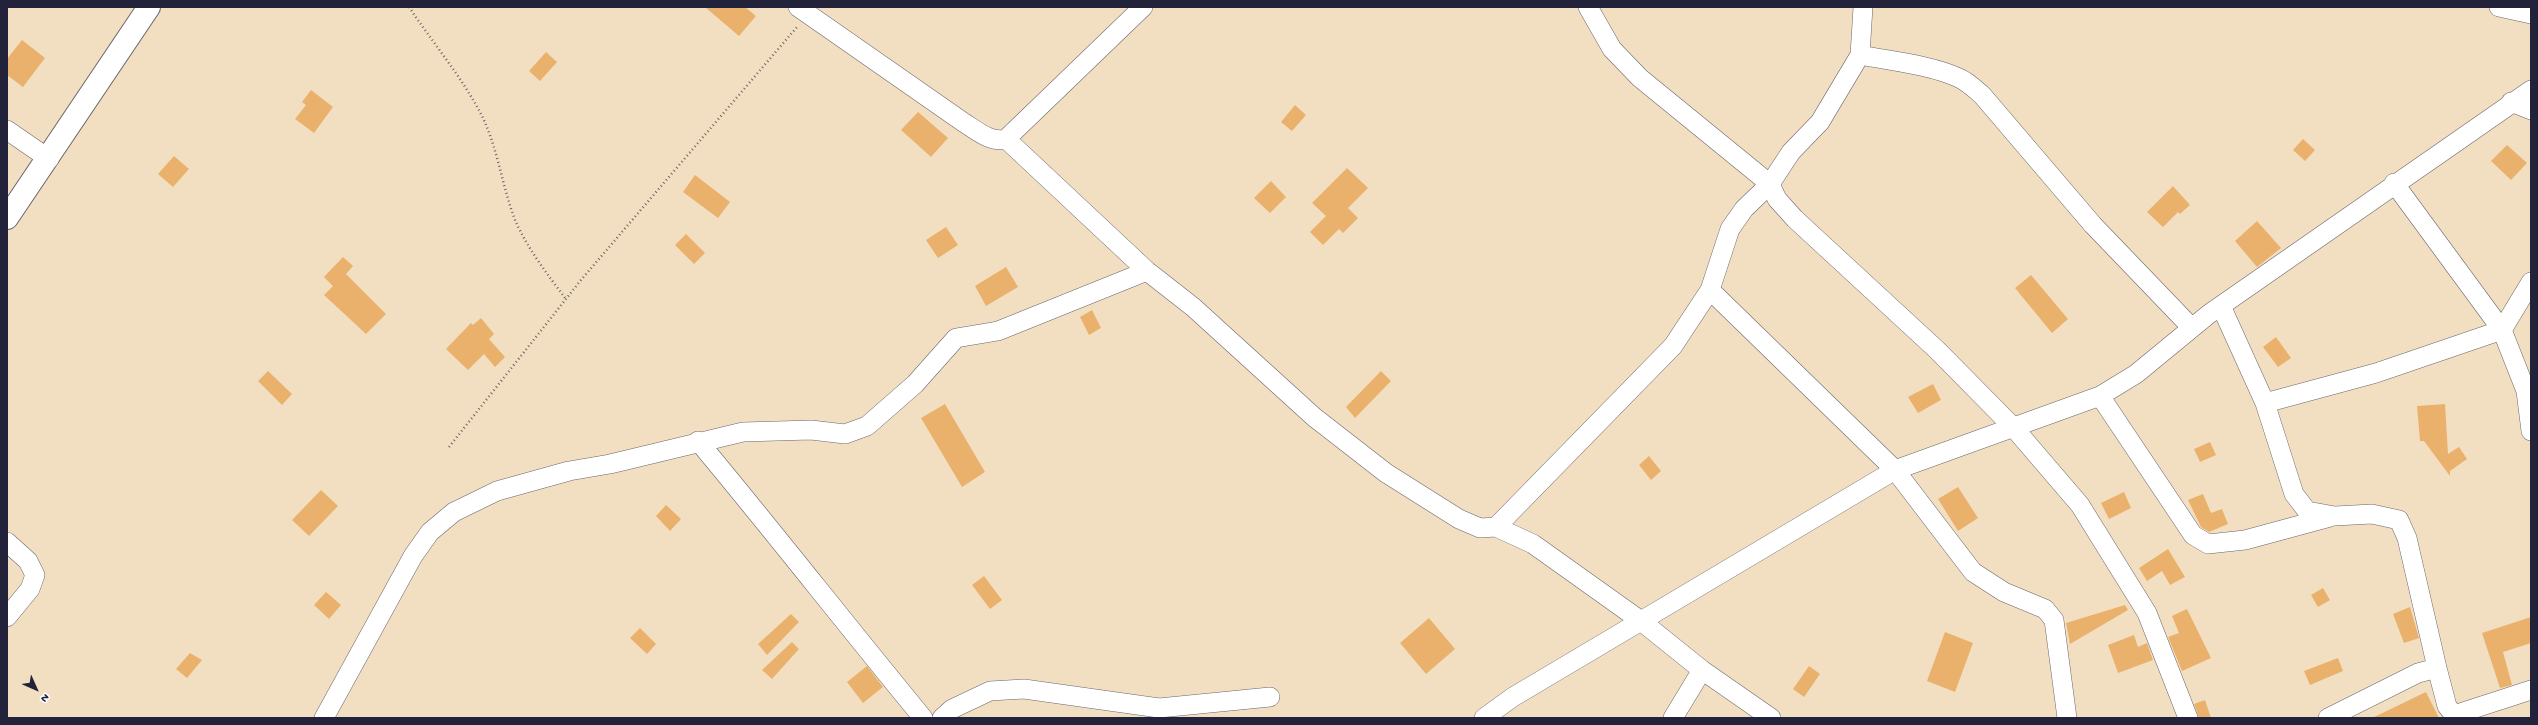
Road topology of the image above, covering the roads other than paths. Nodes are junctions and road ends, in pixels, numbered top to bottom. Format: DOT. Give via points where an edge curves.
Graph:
graph roads {
  1 [pos="149,7"];
  2 [pos="1143,7"];
  3 [pos="1588,7"];
  4 [pos="1863,7"];
  5 [pos="2499,7"];
  6 [pos="803,11"];
  7 [pos="2531,14"];
  8 [pos="1860,55"];
  9 [pos="2531,90"];
  10 [pos="2511,102"];
  11 [pos="2531,110"];
  12 [pos="7,130"];
  13 [pos="1006,139"];
  14 [pos="49,159"];
  15 [pos="2394,183"];
  16 [pos="1770,184"];
  17 [pos="7,218"];
  18 [pos="1147,271"];
  19 [pos="2531,282"];
  20 [pos="1710,290"];
  21 [pos="2221,306"];
  22 [pos="2192,328"];
  23 [pos="2502,330"];
  24 [pos="2100,396"];
  25 [pos="2265,403"];
  26 [pos="2014,428"];
  27 [pos="2531,431"];
  28 [pos="698,441"];
  29 [pos="1895,470"];
  30 [pos="2335,516"];
  31 [pos="1496,527"];
  32 [pos="7,542"];
  33 [pos="7,617"];
  34 [pos="1641,621"];
  35 [pos="2437,668"];
  36 [pos="1702,670"];
  37 [pos="2531,690"];
  38 [pos="1270,697"];
  39 [pos="324,718"];
  40 [pos="923,718"];
  41 [pos="942,718"];
  42 [pos="1484,718"];
  43 [pos="1673,718"];
  44 [pos="1771,718"];
  45 [pos="2067,718"];
  46 [pos="2188,718"];
  47 [pos="2328,718"];
  1 -- 14 [label="street"];
  2 -- 13 [label="street"];
  3 -- 16 [label="street" via="1612,49 1640,78"];
  4 -- 8 [label="street"];
  5 -- 7 [label="street"];
  6 -- 13 [label="street" via="974,129 989,138"];
  8 -- 16 [label="street" via="1820,122 1791,152"];
  8 -- 22 [label="street" via="1930,70 1959,78 1970,85 1982,95 2093,225"];
  9 -- 10 [label="street"];
  10 -- 11 [label="street"];
  10 -- 15 [label="street"];
  12 -- 14 [label="street"];
  13 -- 18 [label="street"];
  14 -- 17 [label="street"];
  15 -- 21 [label="street"];
  15 -- 23 [label="street"];
  16 -- 20 [label="street" via="1744,209 1730,229"];
  16 -- 26 [label="street" via="1777,199 1794,219 1937,350"];
  18 -- 28 [label="street" via="998,331 956,338 915,384 867,426 845,434 811,430 743,432"];
  18 -- 31 [label="street" via="1199,312 1314,417 1386,473 1459,519 1480,528"];
  19 -- 23 [label="street"];
  20 -- 29 [label="street"];
  20 -- 31 [label="street" via="1673,346"];
  21 -- 22 [label="street"];
  21 -- 25 [label="street"];
  22 -- 24 [label="street" via="2136,374"];
  23 -- 25 [label="street" via="2376,373"];
  23 -- 27 [label="street" via="2526,391"];
  24 -- 26 [label="street"];
  24 -- 30 [label="street" via="2193,535 2208,544 2245,540"];
  25 -- 30 [label="street" via="2294,494 2307,511"];
  26 -- 29 [label="street"];
  26 -- 46 [label="street" via="2080,505 2147,613"];
  28 -- 39 [label="street" via="644,457 569,471 497,491 454,512 430,532 413,556"];
  28 -- 40 [label="street" via="768,524"];
  29 -- 34 [label="street"];
  29 -- 45 [label="street" via="1972,572 2004,592 2045,610 2054,620"];
  30 -- 35 [label="street" via="2372,514 2399,520 2407,538"];
  31 -- 34 [label="street" via="1533,544"];
  32 -- 33 [label="street" via="28,561 34,575 30,588"];
  34 -- 36 [label="street"];
  34 -- 42 [label="street" via="1514,697"];
  35 -- 37 [label="street" via="2447,706 2454,715"];
  35 -- 47 [label="street" via="2418,673"];
  36 -- 43 [label="street"];
  36 -- 44 [label="street"];
  38 -- 41 [label="street" via="1159,708 1024,689 990,691 952,709"];
}
